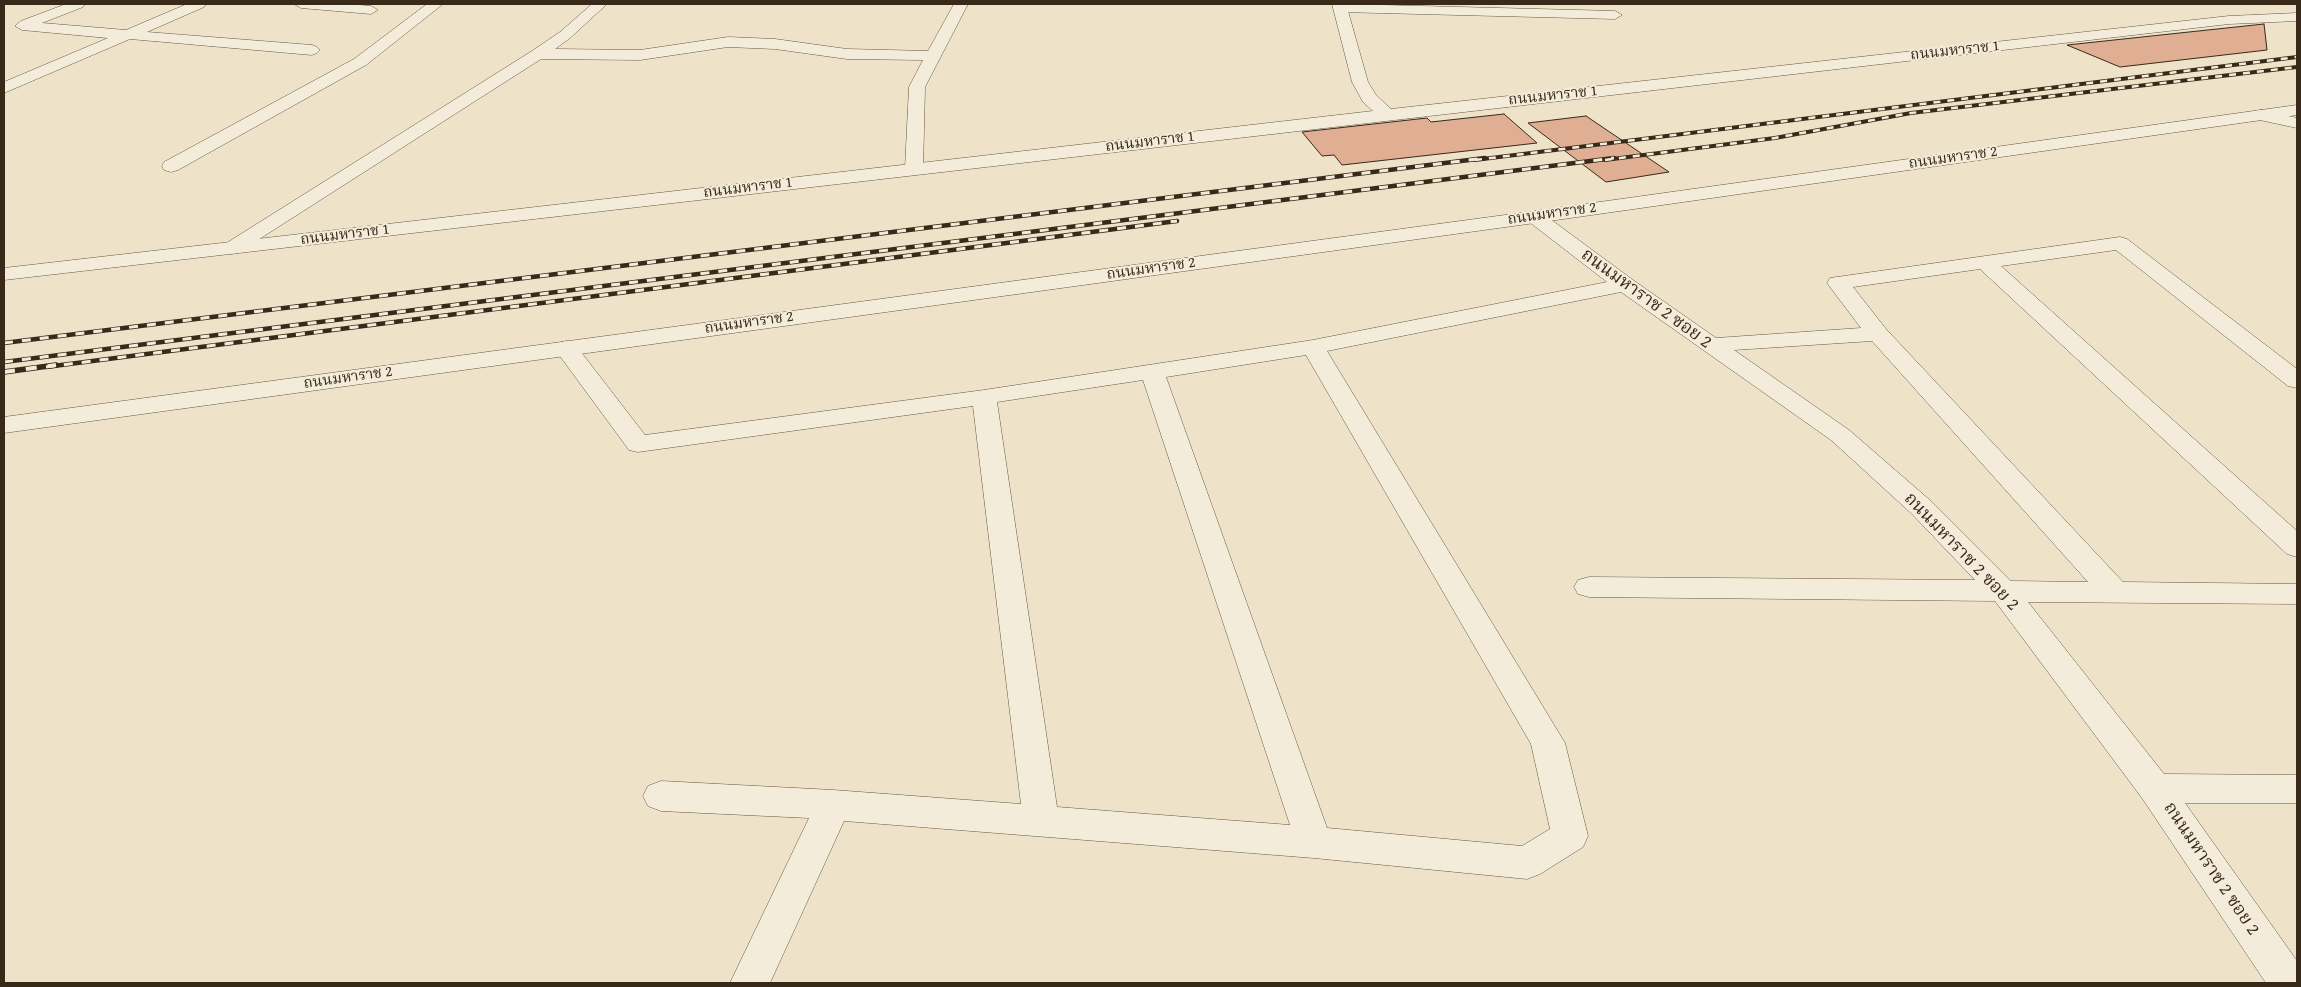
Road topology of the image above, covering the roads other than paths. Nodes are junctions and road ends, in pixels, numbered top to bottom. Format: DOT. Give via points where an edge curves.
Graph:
graph roads {
  1 [pos="78,4"];
  2 [pos="200,4"];
  3 [pos="301,4"];
  4 [pos="436,4"];
  5 [pos="600,4"];
  6 [pos="961,4"];
  7 [pos="1339,6"];
  8 [pos="371,10"];
  9 [pos="1615,15"];
  10 [pos="2297,17"];
  11 [pos="124,34"];
  12 [pos="312,50"];
  13 [pos="538,54"];
  14 [pos="933,56"];
  15 [pos="4,88"];
  16 [pos="2297,110"];
  17 [pos="1387,114"];
  18 [pos="2261,115"];
  19 [pos="2297,122"];
  20 [pos="171,166"];
  21 [pos="914,169"];
  22 [pos="1534,217"];
  23 [pos="232,248"];
  24 [pos="1984,262"];
  25 [pos="4,274"];
  26 [pos="1625,285"];
  27 [pos="1878,334"];
  28 [pos="1710,345"];
  29 [pos="1313,347"];
  30 [pos="566,348"];
  31 [pos="1152,372"];
  32 [pos="2297,381"];
  33 [pos="984,397"];
  34 [pos="4,425"];
  35 [pos="2297,546"];
  36 [pos="1589,587"];
  37 [pos="2004,592"];
  38 [pos="2116,593"];
  39 [pos="2297,594"];
  40 [pos="2156,788"];
  41 [pos="2297,789"];
  42 [pos="661,796"];
  43 [pos="833,805"];
  44 [pos="1042,822"];
  45 [pos="1314,842"];
  46 [pos="750,983"];
  47 [pos="2289,983"];
  1 -- 11 [label="street" via="16,24"];
  2 -- 11 [label="street"];
  3 -- 8 [label="street"];
  4 -- 20 [label="street" via="360,62"];
  5 -- 13 [label="street"];
  6 -- 14 [label="street"];
  7 -- 9 [label="street"];
  7 -- 17 [label="street" via="1360,82 1369,98"];
  10 -- 17 [label="street, ถนนมหาราช 1" via="2229,20"];
  11 -- 12 [label="street"];
  11 -- 15 [label="street"];
  13 -- 14 [label="street" via="640,55 728,42 775,44 848,54"];
  13 -- 23 [label="street"];
  14 -- 21 [label="street" via="918,87"];
  16 -- 18 [label="street, ถนนมหาราช 2"];
  17 -- 21 [label="street, ถนนมหาราช 1"];
  18 -- 19 [label="street"];
  18 -- 22 [label="street, ถนนมหาราช 2"];
  21 -- 23 [label="street, ถนนมหาราช 1"];
  22 -- 26 [label="street, ถนนมหาราช 2 ซอย 2"];
  22 -- 30 [label="street, ถนนมหาราช 2"];
  23 -- 25 [label="street, ถนนมหาราช 1"];
  24 -- 27 [label="street" via="1838,283"];
  24 -- 32 [label="street" via="2120,242"];
  24 -- 35 [label="street"];
  26 -- 28 [label="street, ถนนมหาราช 2 ซอย 2"];
  26 -- 29 [label="street"];
  27 -- 28 [label="street"];
  27 -- 38 [label="street"];
  28 -- 37 [label="street, ถนนมหาราช 2 ซอย 2" via="1840,436 1922,508"];
  29 -- 31 [label="street"];
  29 -- 45 [label="street" via="1548,743 1570,836 1527,863"];
  30 -- 33 [label="street" via="638,444"];
  30 -- 34 [label="street, ถนนมหาราช 2"];
  31 -- 33 [label="street"];
  31 -- 45 [label="street"];
  33 -- 44 [label="street"];
  36 -- 37 [label="street"];
  37 -- 38 [label="street"];
  37 -- 40 [label="street, ถนนมหาราช 2 ซอย 2"];
  38 -- 39 [label="street"];
  40 -- 41 [label="street"];
  40 -- 47 [label="street, ถนนมหาราช 2 ซอย 2"];
  42 -- 43 [label="street"];
  43 -- 44 [label="street"];
  43 -- 46 [label="street"];
  44 -- 45 [label="street"];
}
